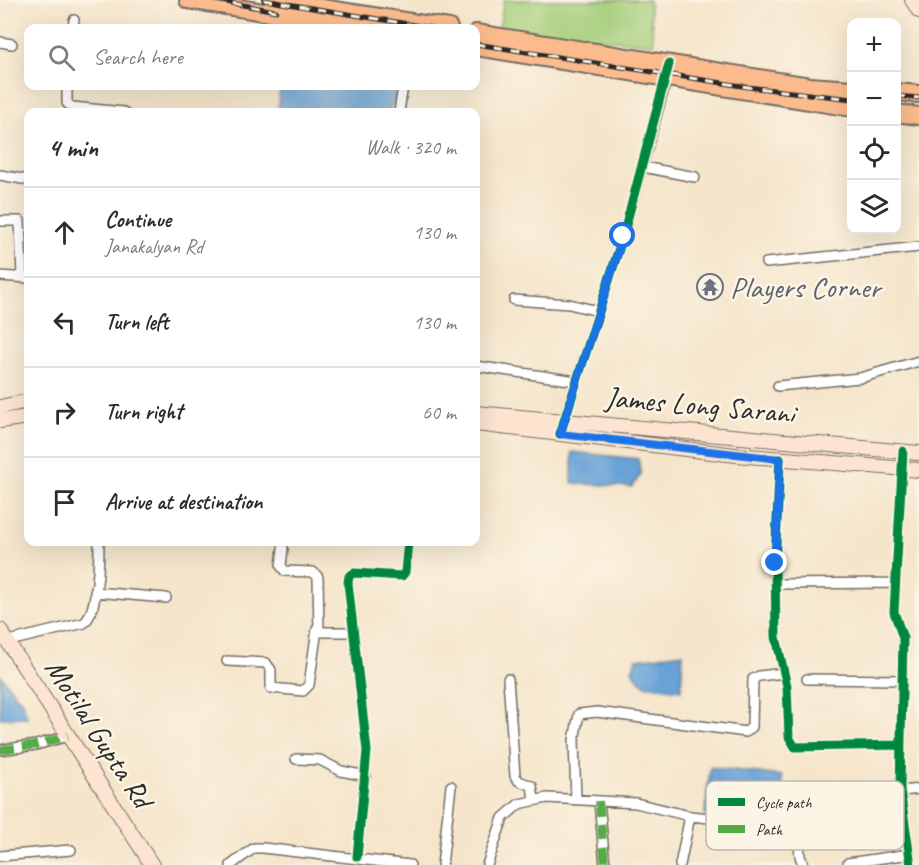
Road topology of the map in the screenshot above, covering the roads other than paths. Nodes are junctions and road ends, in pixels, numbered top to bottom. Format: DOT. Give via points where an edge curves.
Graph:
graph roads {
  1 [pos="188,0"];
  2 [pos="273,0"];
  3 [pos="912,0"];
  4 [pos="919,11"];
  5 [pos="340,24"];
  6 [pos="423,24"];
  7 [pos="480,34"];
  8 [pos="0,42"];
  9 [pos="12,44"];
  10 [pos="480,48"];
  11 [pos="668,71"];
  12 [pos="844,88"];
  13 [pos="67,90"];
  14 [pos="402,90"];
  15 [pos="901,93"];
  16 [pos="919,94"];
  17 [pos="833,106"];
  18 [pos="847,107"];
  19 [pos="82,108"];
  20 [pos="400,108"];
  21 [pos="901,114"];
  22 [pos="919,116"];
  23 [pos="643,167"];
  24 [pos="0,175"];
  25 [pos="695,177"];
  26 [pos="24,179"];
  27 [pos="0,221"];
  28 [pos="919,247"];
  29 [pos="766,263"];
  30 [pos="24,266"];
  31 [pos="0,276"];
  32 [pos="24,277"];
  33 [pos="514,300"];
  34 [pos="598,311"];
  35 [pos="919,361"];
  36 [pos="480,367"];
  37 [pos="576,381"];
  38 [pos="778,386"];
  39 [pos="24,402"];
  40 [pos="0,407"];
  41 [pos="480,413"];
  42 [pos="24,418"];
  43 [pos="564,420"];
  44 [pos="0,421"];
  45 [pos="480,424"];
  46 [pos="560,434"];
  47 [pos="903,451"];
  48 [pos="919,453"];
  49 [pos="780,459"];
  50 [pos="902,469"];
  51 [pos="919,470"];
  52 [pos="99,546"];
  53 [pos="408,546"];
  54 [pos="283,548"];
  55 [pos="896,583"];
  56 [pos="776,584"];
  57 [pos="95,592"];
  58 [pos="166,598"];
  59 [pos="317,629"];
  60 [pos="354,632"];
  61 [pos="5,635"];
  62 [pos="226,661"];
  63 [pos="784,673"];
  64 [pos="508,679"];
  65 [pos="807,679"];
  66 [pos="902,680"];
  67 [pos="68,736"];
  68 [pos="901,745"];
  69 [pos="0,750"];
  70 [pos="296,759"];
  71 [pos="366,776"];
  72 [pos="900,781"];
  73 [pos="451,786"];
  74 [pos="919,789"];
  75 [pos="904,790"];
  76 [pos="534,800"];
  77 [pos="576,800"];
  78 [pos="599,801"];
  79 [pos="690,816"];
  80 [pos="904,816"];
  81 [pos="706,818"];
  82 [pos="71,850"];
  83 [pos="799,850"];
  84 [pos="910,854"];
  85 [pos="0,856"];
  86 [pos="360,860"];
  87 [pos="848,863"];
  88 [pos="397,864"];
  89 [pos="152,865"];
  90 [pos="231,865"];
  91 [pos="410,865"];
  92 [pos="442,865"];
  93 [pos="487,865"];
  94 [pos="605,865"];
  95 [pos="680,865"];
  96 [pos="804,865"];
  97 [pos="911,865"];
  1 -- 5 [label="highway"];
  2 -- 6 [label="highway"];
  3 -- 4 [label="main road"];
  7 -- 11 [label="highway"];
  8 -- 9 [label="street"];
  10 -- 11 [label="highway"];
  11 -- 12 [label="highway"];
  11 -- 17 [label="highway"];
  11 -- 23 [label="street"];
  12 -- 17 [label="highway"];
  13 -- 19 [label="street" via="67,103"];
  14 -- 20 [label="street"];
  15 -- 16 [label="highway"];
  17 -- 18 [label="highway"];
  21 -- 22 [label="highway"];
  23 -- 25 [label="street"];
  23 -- 34 [label="street"];
  24 -- 26 [label="street"];
  27 -- 30 [label="street" via="20,221"];
  28 -- 29 [label="street"];
  31 -- 32 [label="street"];
  33 -- 34 [label="street" via="568,304"];
  34 -- 37 [label="street"];
  35 -- 38 [label="street" via="860,378"];
  36 -- 37 [label="street"];
  37 -- 43 [label="street"];
  39 -- 40 [label="main road"];
  41 -- 43 [label="main road, James Long Sarani"];
  42 -- 44 [label="main road"];
  43 -- 46 [label="street"];
  43 -- 47 [label="main road, James Long Sarani"];
  45 -- 46 [label="main road"];
  46 -- 49 [label="main road"];
  47 -- 48 [label="main road, James Long Sarani"];
  47 -- 50 [label="street"];
  49 -- 50 [label="main road"];
  49 -- 56 [label="street"];
  50 -- 51 [label="main road"];
  50 -- 55 [label="street"];
  52 -- 57 [label="street"];
  53 -- 60 [label="street" via="402,576 349,576"];
  54 -- 59 [label="street" via="281,566 285,571 313,572 318,577"];
  55 -- 56 [label="street"];
  55 -- 66 [label="street" via="894,612 903,638"];
  56 -- 63 [label="street" via="776,637"];
  57 -- 58 [label="street"];
  57 -- 61 [label="street" via="90,619 84,623"];
  59 -- 60 [label="street" via="321,633"];
  59 -- 62 [label="street" via="309,685 303,691 271,688 271,670 266,663"];
  60 -- 71 [label="street" via="367,751"];
  61 -- 67 [label="main road, Motilal Gupta Rd"];
  63 -- 68 [label="street" via="789,737 795,747"];
  63 -- 77 [label="street" via="753,679 752,728 746,732 608,713 579,714 574,740"];
  64 -- 76 [label="street" via="515,777 532,786"];
  65 -- 66 [label="street"];
  66 -- 68 [label="street"];
  67 -- 69 [label="street"];
  67 -- 89 [label="main road, Motilal Gupta Rd"];
  68 -- 72 [label="street"];
  70 -- 71 [label="street" via="320,760 341,771"];
  71 -- 86 [label="street"];
  73 -- 92 [label="street"];
  74 -- 75 [label="street"];
  76 -- 77 [label="street"];
  76 -- 93 [label="street" via="519,804 503,818"];
  77 -- 78 [label="street"];
  78 -- 79 [label="street" via="636,803"];
  78 -- 94 [label="street"];
  79 -- 81 [label="street"];
  79 -- 95 [label="street"];
  80 -- 84 [label="street"];
  82 -- 85 [label="street"];
  83 -- 96 [label="street"];
  84 -- 87 [label="street"];
  84 -- 97 [label="street"];
  86 -- 88 [label="street"];
  86 -- 90 [label="street" via="254,848"];
  88 -- 91 [label="street"];
}
